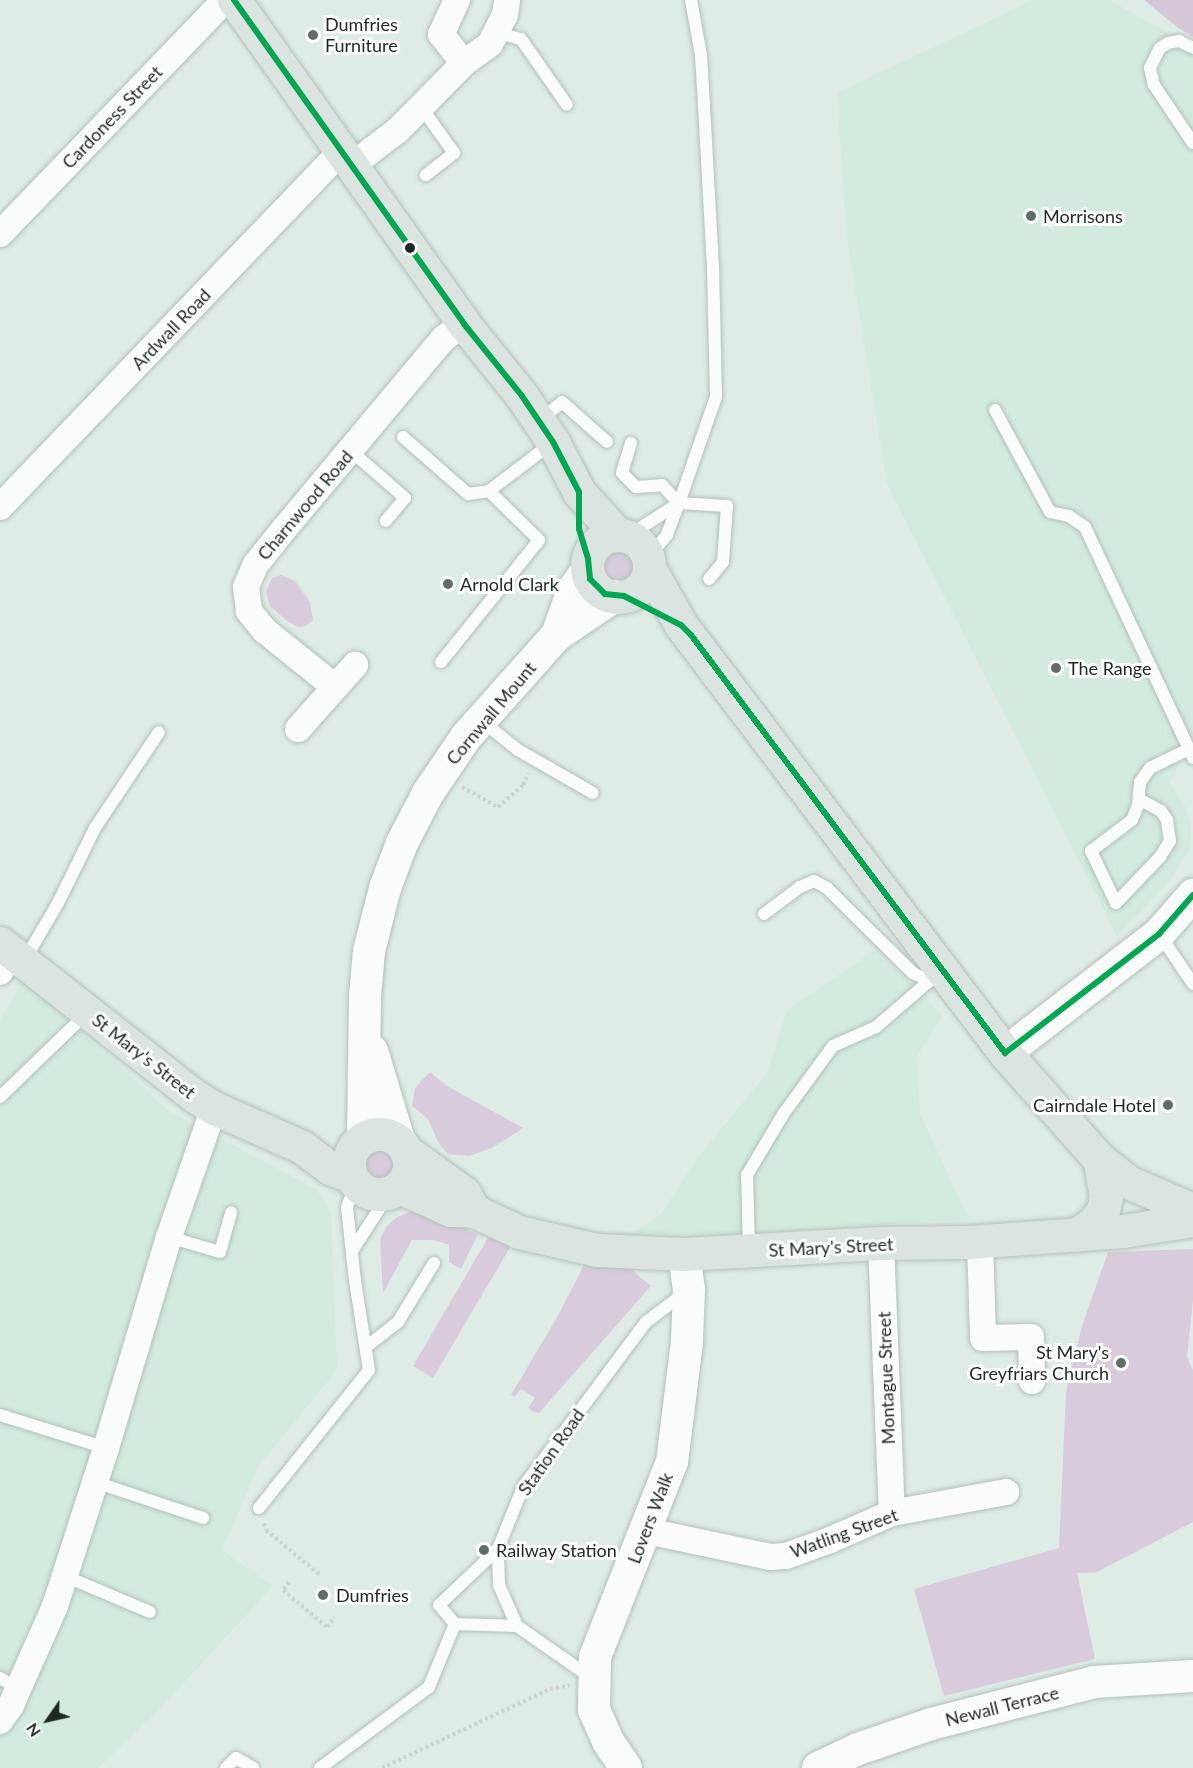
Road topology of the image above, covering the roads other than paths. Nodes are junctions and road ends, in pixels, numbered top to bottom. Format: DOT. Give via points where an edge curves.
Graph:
graph roads {
  1 [pos="225,0"];
  2 [pos="234,0"];
  3 [pos="457,0"];
  4 [pos="507,0"];
  5 [pos="691,0"];
  6 [pos="498,33"];
  7 [pos="1193,48"];
  8 [pos="464,63"];
  9 [pos="567,105"];
  10 [pos="421,107"];
  11 [pos="1193,143"];
  12 [pos="346,159"];
  13 [pos="426,175"];
  14 [pos="0,234"];
  15 [pos="464,324"];
  16 [pos="995,410"];
  17 [pos="546,432"];
  18 [pos="403,437"];
  19 [pos="607,442"];
  20 [pos="631,443"];
  21 [pos="350,450"];
  22 [pos="489,491"];
  23 [pos="579,492"];
  24 [pos="679,503"];
  25 [pos="0,507"];
  26 [pos="386,521"];
  27 [pos="636,549"];
  28 [pos="588,564"];
  29 [pos="709,579"];
  30 [pos="620,596"];
  31 [pos="686,630"];
  32 [pos="557,635"];
  33 [pos="441,662"];
  34 [pos="355,664"];
  35 [pos="335,687"];
  36 [pos="481,720"];
  37 [pos="298,729"];
  38 [pos="159,732"];
  39 [pos="1191,754"];
  40 [pos="593,793"];
  41 [pos="1138,799"];
  42 [pos="1193,895"];
  43 [pos="764,914"];
  44 [pos="1159,934"];
  45 [pos="9,957"];
  46 [pos="936,975"];
  47 [pos="1193,984"];
  48 [pos="88,1013"];
  49 [pos="366,1033"];
  50 [pos="1005,1053"];
  51 [pos="0,1097"];
  52 [pos="214,1108"];
  53 [pos="403,1147"];
  54 [pos="1099,1159"];
  55 [pos="356,1160"];
  56 [pos="395,1189"];
  57 [pos="1193,1210"];
  58 [pos="474,1211"];
  59 [pos="231,1213"];
  60 [pos="1193,1220"];
  61 [pos="1076,1234"];
  62 [pos="169,1237"];
  63 [pos="980,1242"];
  64 [pos="881,1243"];
  65 [pos="352,1251"];
  66 [pos="750,1252"];
  67 [pos="684,1254"];
  68 [pos="434,1263"];
  69 [pos="689,1290"];
  70 [pos="366,1347"];
  71 [pos="1032,1382"];
  72 [pos="0,1415"];
  73 [pos="106,1448"];
  74 [pos="95,1482"];
  75 [pos="1006,1492"];
  76 [pos="259,1508"];
  77 [pos="892,1513"];
  78 [pos="203,1518"];
  79 [pos="646,1531"];
  80 [pos="498,1549"];
  81 [pos="65,1576"];
  82 [pos="150,1612"];
  83 [pos="455,1624"];
  84 [pos="517,1626"];
  85 [pos="1193,1676"];
  86 [pos="594,1680"];
  87 [pos="9,1684"];
  88 [pos="0,1721"];
  89 [pos="226,1768"];
  90 [pos="254,1768"];
  91 [pos="320,1768"];
  92 [pos="626,1768"];
  93 [pos="818,1768"];
  1 -- 14 [label="street, Cardoness Street"];
  2 -- 12 [label="main road"];
  3 -- 8 [label="street" via="441,34"];
  4 -- 6 [label="street"];
  5 -- 24 [label="lane" via="704,95 716,397"];
  6 -- 8 [label="street, Ardwall Road"];
  6 -- 9 [label="lane" via="520,39"];
  7 -- 11 [label="lane" via="1179,41 1168,43 1160,48 1150,68 1154,85"];
  8 -- 10 [label="street, Ardwall Road"];
  10 -- 12 [label="street, Ardwall Road" via="398,130"];
  10 -- 13 [label="lane" via="454,153"];
  12 -- 15 [label="main road"];
  12 -- 25 [label="street, Ardwall Road"];
  15 -- 17 [label="main road"];
  15 -- 21 [label="street, Charnwood Road" via="444,338"];
  16 -- 39 [label="lane" via="1050,512 1069,516 1085,527"];
  17 -- 19 [label="lane" via="562,402"];
  17 -- 22 [label="lane"];
  17 -- 23 [label="main road"];
  18 -- 22 [label="lane" via="468,494"];
  20 -- 24 [label="lane" via="622,473 636,487 662,485"];
  21 -- 26 [label="lane" via="405,498"];
  21 -- 35 [label="street, Charnwood Road" via="256,564 246,587 249,611 265,631"];
  22 -- 33 [label="lane" via="539,540"];
  23 -- 27 [label="main road"];
  23 -- 28 [label="main road" via="579,529"];
  24 -- 27 [label="lane"];
  24 -- 27 [label="lane" via="666,535"];
  24 -- 29 [label="lane" via="727,506 723,562"];
  27 -- 28 [label="main road" via="599,542"];
  27 -- 30 [label="main road" via="642,586"];
  27 -- 31 [label="main road"];
  28 -- 30 [label="main road" via="597,588"];
  28 -- 32 [label="street, Cornwall Mount" via="573,590"];
  30 -- 31 [label="main road"];
  30 -- 32 [label="street, Cornwall Mount"];
  31 -- 46 [label="main road" via="772,742"];
  32 -- 36 [label="street, Cornwall Mount"];
  34 -- 35 [label="street"];
  35 -- 37 [label="street"];
  36 -- 40 [label="lane" via="518,750"];
  36 -- 49 [label="street, Cornwall Mount" via="428,793 402,843 385,888 369,951"];
  38 -- 45 [label="lane" via="95,828 58,903"];
  39 -- 41 [label="lane" via="1150,768 1140,782"];
  41 -- 41 [label="lane" via="1132,820 1091,851 1116,903 1170,841 1167,820 1161,811"];
  42 -- 44 [label="street"];
  43 -- 46 [label="lane" via="800,886 814,881 827,888 913,973"];
  44 -- 47 [label="lane"];
  44 -- 50 [label="street"];
  45 -- 48 [label="main road, St Mary's Street"];
  46 -- 50 [label="main road"];
  46 -- 66 [label="lane" via="876,1026 833,1046 784,1113 747,1175"];
  48 -- 51 [label="lane"];
  48 -- 52 [label="main road, St Mary's Street"];
  49 -- 53 [label="street, Cornwall Mount"];
  49 -- 55 [label="street, Cornwall Mount"];
  50 -- 54 [label="main road"];
  52 -- 55 [label="main road, St Mary's Street" via="302,1147 330,1168"];
  52 -- 62 [label="street"];
  53 -- 55 [label="main road" via="382,1134"];
  53 -- 56 [label="main road" via="408,1170"];
  53 -- 58 [label="main road, St Mary's Street" via="464,1193"];
  54 -- 57 [label="main road" via="1128,1182"];
  54 -- 61 [label="main road" via="1106,1197 1103,1210 1093,1223"];
  55 -- 56 [label="main road" via="372,1193"];
  55 -- 65 [label="lane" via="347,1207"];
  56 -- 58 [label="main road, St Mary's Street" via="451,1210"];
  56 -- 65 [label="lane"];
  58 -- 67 [label="main road, St Mary's Street" via="519,1232 597,1250"];
  59 -- 62 [label="lane" via="220,1252"];
  60 -- 61 [label="main road, St Mary's Street"];
  61 -- 63 [label="main road, St Mary's Street"];
  62 -- 73 [label="street"];
  63 -- 64 [label="main road, St Mary's Street"];
  63 -- 71 [label="street" via="983,1338 1031,1337"];
  64 -- 66 [label="main road, St Mary's Street"];
  64 -- 77 [label="street, Montague Street"];
  65 -- 70 [label="lane"];
  66 -- 67 [label="main road, St Mary's Street"];
  67 -- 69 [label="street, Lovers Walk"];
  68 -- 70 [label="lane" via="398,1322"];
  69 -- 79 [label="street, Lovers Walk" via="687,1341 672,1462"];
  69 -- 80 [label="lane, Station Road" via="646,1322 530,1478"];
  70 -- 76 [label="lane" via="369,1370"];
  72 -- 73 [label="lane"];
  73 -- 74 [label="street"];
  74 -- 78 [label="lane"];
  74 -- 81 [label="street"];
  75 -- 77 [label="street, Watling Street"];
  77 -- 79 [label="street, Watling Street" via="786,1556 770,1557"];
  79 -- 86 [label="street, Lovers Walk" via="595,1657"];
  80 -- 83 [label="lane" via="439,1605"];
  80 -- 84 [label="lane, Station Road" via="499,1585"];
  81 -- 82 [label="lane"];
  81 -- 87 [label="street" via="55,1605"];
  83 -- 84 [label="lane"];
  83 -- 91 [label="lane" via="429,1687"];
  84 -- 86 [label="lane"];
  85 -- 93 [label="street, Newall Terrace" via="1083,1685 931,1724 858,1749"];
  86 -- 92 [label="street, Lovers Walk" via="594,1710"];
  87 -- 88 [label="street"];
  89 -- 90 [label="lane" via="236,1758"];
}
